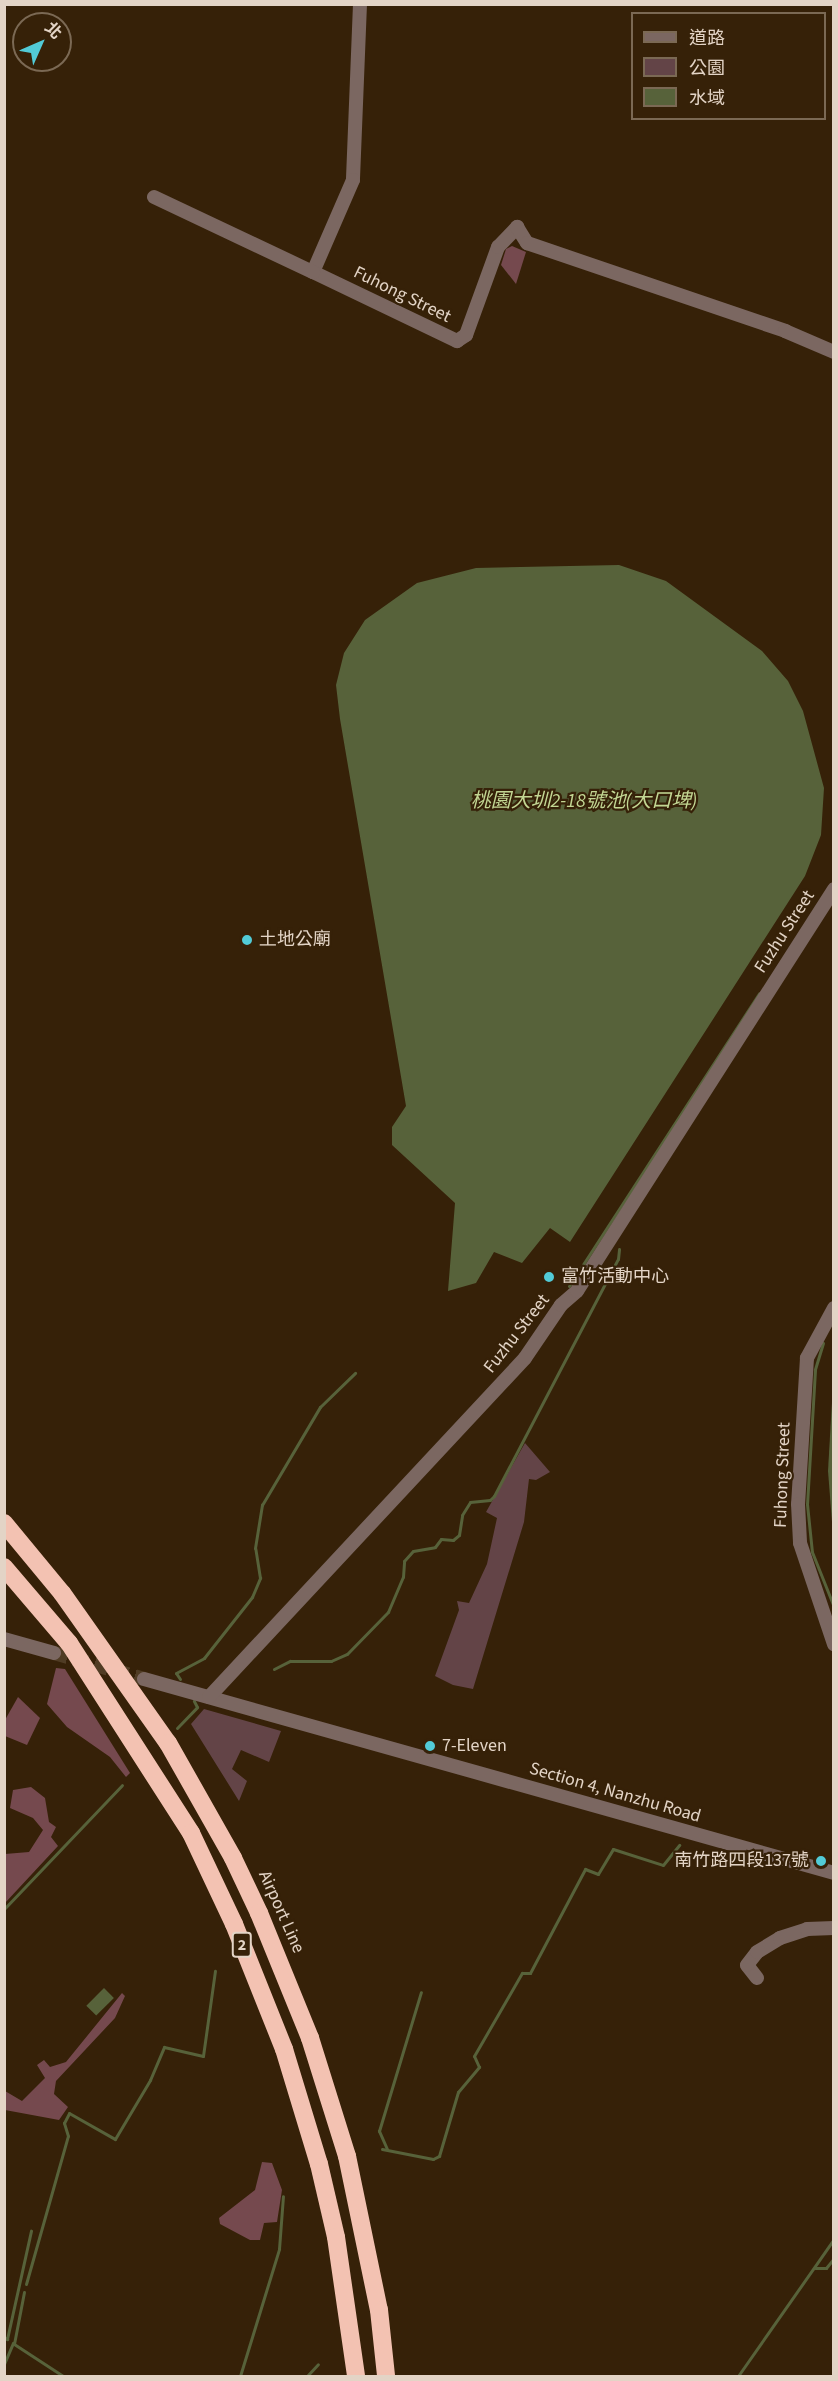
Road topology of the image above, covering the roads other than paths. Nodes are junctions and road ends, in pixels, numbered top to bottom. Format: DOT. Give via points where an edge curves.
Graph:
graph roads {
  1 [pos="360,4"];
  2 [pos="154,197"];
  3 [pos="313,272"];
  4 [pos="834,352"];
  5 [pos="834,889"];
  6 [pos="834,1308"];
  7 [pos="4,1523"];
  8 [pos="4,1567"];
  9 [pos="4,1639"];
  10 [pos="834,1644"];
  11 [pos="54,1653"];
  12 [pos="144,1679"];
  13 [pos="209,1697"];
  14 [pos="834,1873"];
  15 [pos="834,1928"];
  16 [pos="757,1978"];
  17 [pos="379,2310"];
  18 [pos="356,2376"];
  19 [pos="386,2376"];
  20 [pos="393,2376"];
  1 -- 3 [label="street" via="353,180"];
  2 -- 3 [label="street"];
  3 -- 4 [label="street, Fuhong Street" via="457,341 466,335 498,247 517,227 527,243 785,331"];
  5 -- 13 [label="street, Fuzhu Street" via="577,1291 561,1305 525,1358"];
  6 -- 10 [label="street, Fuhong Street" via="807,1358 798,1504 800,1543"];
  7 -- 17 [label="highway, Airport Line / 2" via="87,1626 168,1743 246,1885 288,1979 331,2100 347,2156"];
  8 -- 18 [label="highway, 2" via="69,1643 191,1833 238,1934 284,2049 319,2164 342,2269"];
  9 -- 11 [label="street"];
  12 -- 13 [label="street, Section 4, Nanzhu Road"];
  13 -- 14 [label="street, Section 4, Nanzhu Road"];
  15 -- 16 [label="street" via="807,1929 780,1938 757,1952 747,1965"];
  17 -- 19 [label="highway, Airport Line / 2"];
  17 -- 20 [label="highway"];
}
